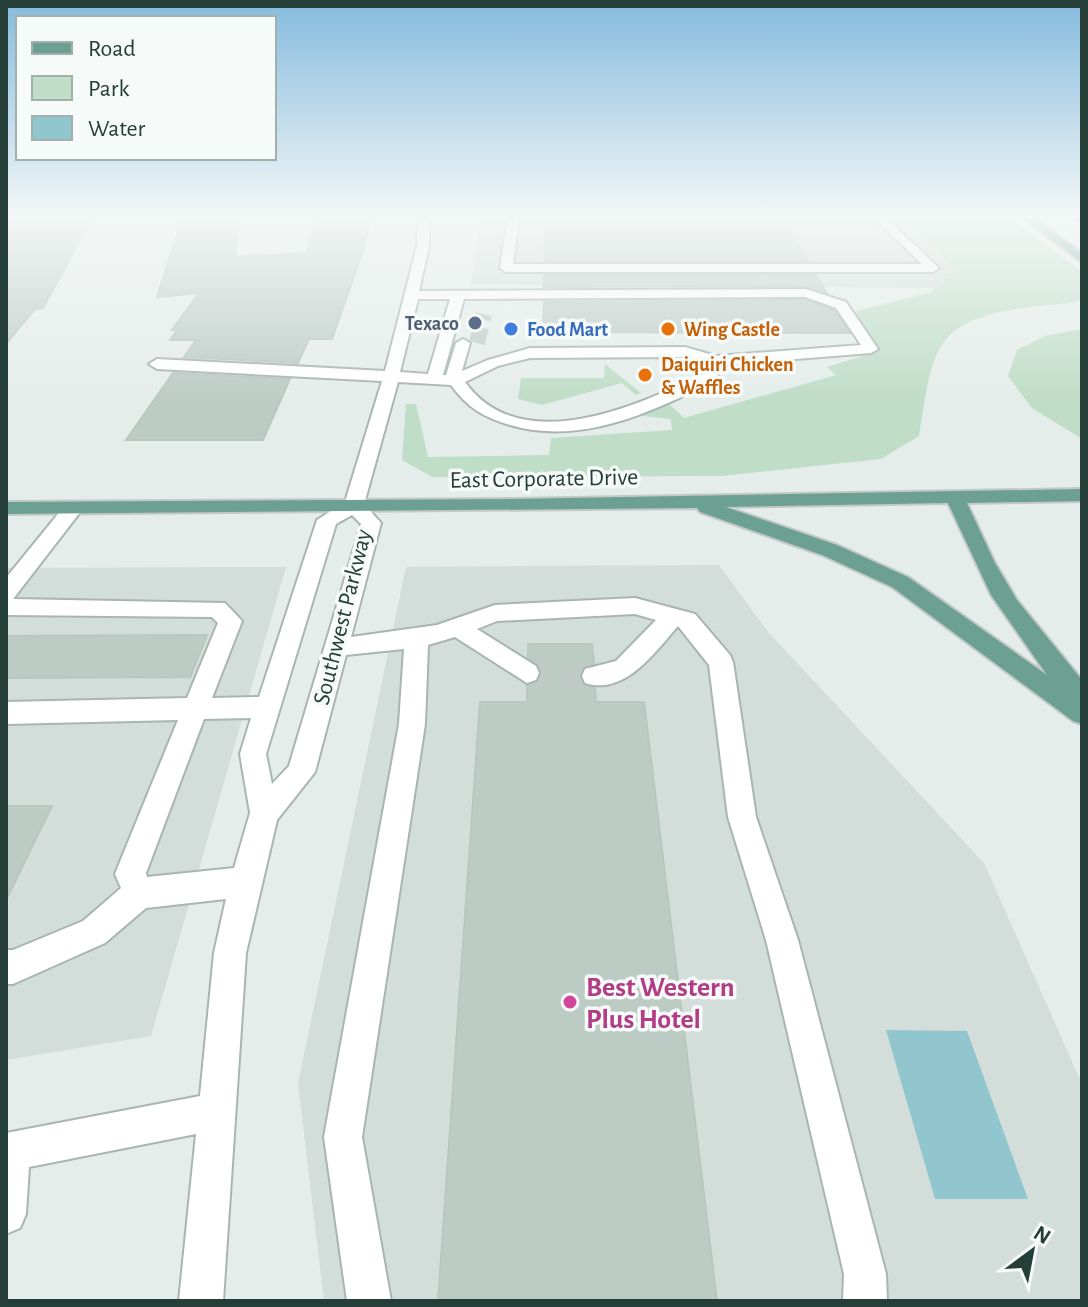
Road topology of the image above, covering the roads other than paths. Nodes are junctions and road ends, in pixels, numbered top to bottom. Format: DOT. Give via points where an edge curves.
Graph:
graph roads {
  1 [pos="415,279"];
  2 [pos="411,295"];
  3 [pos="474,295"];
  4 [pos="468,314"];
  5 [pos="484,314"];
  6 [pos="715,361"];
  7 [pos="157,364"];
  8 [pos="472,372"];
  9 [pos="391,376"];
  10 [pos="434,379"];
  11 [pos="454,380"];
  12 [pos="1082,495"];
  13 [pos="955,498"];
  14 [pos="689,502"];
  15 [pos="354,505"];
  16 [pos="74,507"];
  17 [pos="6,508"];
  18 [pos="6,593"];
  19 [pos="6,607"];
  20 [pos="673,617"];
  21 [pos="457,627"];
  22 [pos="416,638"];
  23 [pos="336,646"];
  24 [pos="527,673"];
  25 [pos="594,676"];
  26 [pos="1082,697"];
  27 [pos="267,707"];
  28 [pos="196,709"];
  29 [pos="6,713"];
  30 [pos="1082,713"];
  31 [pos="264,813"];
  32 [pos="245,882"];
  33 [pos="139,893"];
  34 [pos="6,967"];
  35 [pos="217,1111"];
  36 [pos="8,1152"];
  37 [pos="6,1214"];
  38 [pos="201,1301"];
  39 [pos="369,1301"];
  40 [pos="865,1301"];
  1 -- 2 [label="street"];
  2 -- 3 [label="street"];
  2 -- 9 [label="street"];
  3 -- 4 [label="street"];
  3 -- 5 [label="street"];
  3 -- 6 [label="street" via="806,293 841,305 871,349"];
  3 -- 10 [label="street"];
  6 -- 8 [label="street" via="685,352 530,353"];
  6 -- 11 [label="street" via="710,377 685,390 579,427 526,426 476,405"];
  7 -- 9 [label="street"];
  8 -- 11 [label="street"];
  8 -- 11 [label="street" via="470,343"];
  9 -- 10 [label="street"];
  9 -- 15 [label="street"];
  10 -- 11 [label="street"];
  12 -- 13 [label="main road, East Corporate Drive"];
  13 -- 14 [label="main road, East Corporate Drive"];
  13 -- 26 [label="main road" via="1015,615"];
  14 -- 15 [label="main road, East Corporate Drive"];
  14 -- 30 [label="main road" via="832,550 900,582"];
  15 -- 16 [label="main road, East Corporate Drive"];
  15 -- 23 [label="street, Southwest Parkway" via="371,523"];
  15 -- 27 [label="street, Southwest Parkway" via="327,520"];
  16 -- 17 [label="main road, East Corporate Drive"];
  16 -- 18 [label="street"];
  19 -- 28 [label="street" via="217,609 230,621"];
  20 -- 21 [label="street" via="635,606 495,613"];
  20 -- 25 [label="street" via="624,669"];
  20 -- 40 [label="street" via="687,620 721,662 742,817 782,940 865,1274"];
  21 -- 22 [label="street"];
  21 -- 24 [label="street"];
  22 -- 23 [label="street"];
  22 -- 39 [label="street" via="412,724 343,1137"];
  23 -- 31 [label="street, Southwest Parkway" via="301,772"];
  27 -- 28 [label="street"];
  27 -- 31 [label="street, Southwest Parkway" via="253,754"];
  28 -- 29 [label="street"];
  28 -- 33 [label="street" via="130,874"];
  31 -- 32 [label="street, Southwest Parkway"];
  32 -- 33 [label="street"];
  32 -- 35 [label="street, Southwest Parkway" via="230,953"];
  33 -- 34 [label="street" via="94,932"];
  35 -- 36 [label="street"];
  35 -- 38 [label="street, Southwest Parkway"];
  36 -- 37 [label="street"];
}
